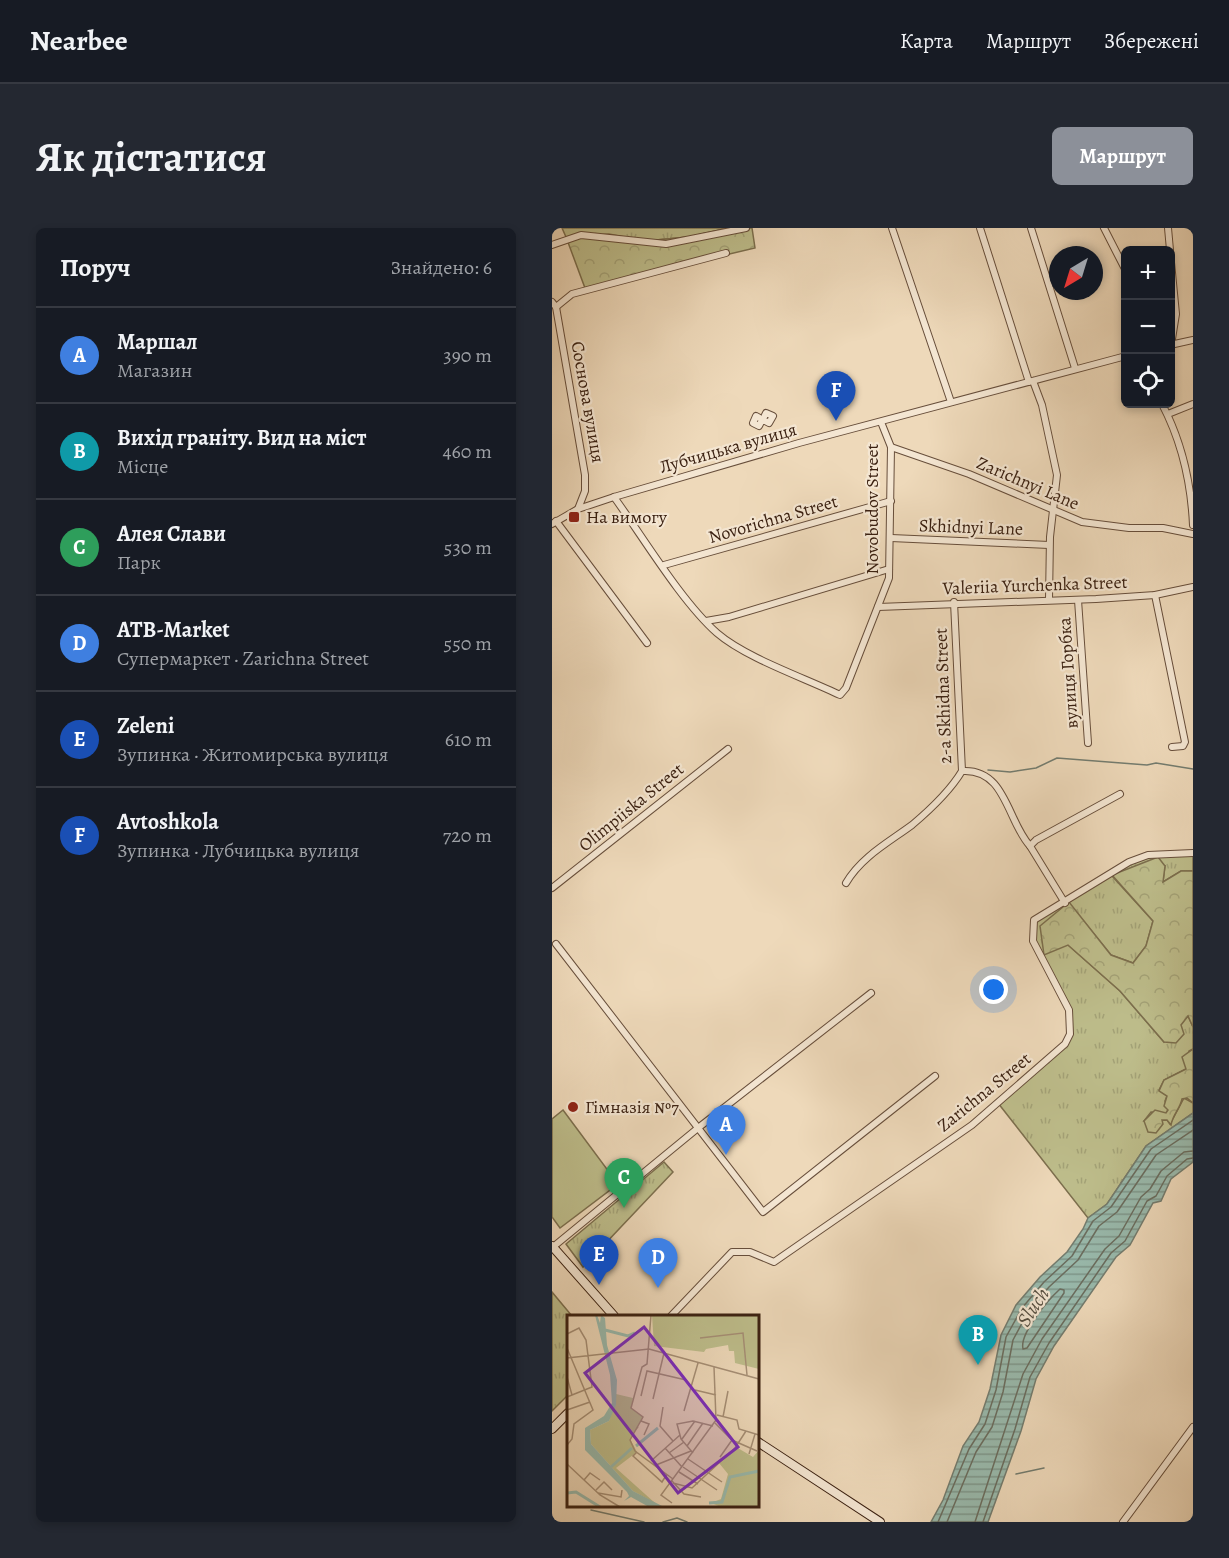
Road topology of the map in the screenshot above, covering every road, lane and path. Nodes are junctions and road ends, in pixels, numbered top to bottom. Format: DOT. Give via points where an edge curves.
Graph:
graph roads {
  1 [pos="746,228"];
  2 [pos="892,228"];
  3 [pos="980,228"];
  4 [pos="1031,228"];
  5 [pos="1104,228"];
  6 [pos="1168,228"];
  7 [pos="552,245"];
  8 [pos="1170,246"];
  9 [pos="726,253"];
  10 [pos="1121,263"];
  11 [pos="554,304"];
  12 [pos="1193,340"];
  13 [pos="1175,344"];
  14 [pos="1121,357"];
  15 [pos="1076,368"];
  16 [pos="1031,381"];
  17 [pos="951,402"];
  18 [pos="1193,405"];
  19 [pos="1164,408"];
  20 [pos="1167,414"];
  21 [pos="881,422"];
  22 [pos="891,447"];
  23 [pos="614,497"];
  24 [pos="891,501"];
  25 [pos="578,509"];
  26 [pos="1053,512"];
  27 [pos="554,523"];
  28 [pos="1193,525"];
  29 [pos="1193,534"];
  30 [pos="891,538"];
  31 [pos="1049,545"];
  32 [pos="664,565"];
  33 [pos="890,569"];
  34 [pos="1193,587"];
  35 [pos="1155,595"];
  36 [pos="1049,599"];
  37 [pos="1078,600"];
  38 [pos="954,602"];
  39 [pos="878,607"];
  40 [pos="706,621"];
  41 [pos="647,643"];
  42 [pos="1193,741"];
  43 [pos="1185,742"];
  44 [pos="1088,743"];
  45 [pos="1172,747"];
  46 [pos="728,749"];
  47 [pos="962,771"];
  48 [pos="1120,794"];
  49 [pos="1030,846"];
  50 [pos="1193,854"];
  51 [pos="846,883"];
  52 [pos="552,888"];
  53 [pos="1065,903"];
  54 [pos="556,944"];
  55 [pos="871,993"];
  56 [pos="935,1076"];
  57 [pos="698,1128"];
  58 [pos="552,1247"];
  59 [pos="612,1315"];
  60 [pos="674,1315"];
  61 [pos="567,1414"];
  62 [pos="1193,1426"];
  63 [pos="552,1429"];
  64 [pos="759,1443"];
  65 [pos="880,1522"];
  66 [pos="1123,1522"];
  1 -- 7 [label="street" via="666,244 581,235"];
  2 -- 17 [label="street"];
  3 -- 16 [label="street"];
  4 -- 15 [label="street"];
  5 -- 10 [label="street"];
  6 -- 8 [label="street"];
  9 -- 11 [label="street" via="572,294"];
  11 -- 25 [label="street, Соснова вулиця" via="585,475 585,491"];
  12 -- 13 [label="street"];
  14 -- 15 [label="street, Лубчицька вулиця"];
  15 -- 16 [label="street, Лубчицька вулиця"];
  16 -- 17 [label="street, Лубчицька вулиця"];
  16 -- 26 [label="street" via="1042,405 1057,475"];
  17 -- 21 [label="street, Лубчицька вулиця"];
  18 -- 20 [label="street"];
  19 -- 20 [label="street"];
  20 -- 28 [label="street" via="1184,455"];
  21 -- 22 [label="street, Novobudov Street"];
  21 -- 23 [label="street, Лубчицька вулиця"];
  22 -- 24 [label="street, Novobudov Street"];
  22 -- 26 [label="street, Zarichnyi Lane" via="969,474"];
  23 -- 25 [label="street, Лубчицька вулиця"];
  23 -- 32 [label="street"];
  24 -- 30 [label="street, Novobudov Street"];
  24 -- 32 [label="street, Novorichna Street"];
  25 -- 27 [label="street, Лубчицька вулиця"];
  26 -- 29 [label="street, Zarichnyi Lane" via="1101,526 1163,528"];
  26 -- 31 [label="street"];
  27 -- 41 [label="street"];
  30 -- 31 [label="street, Skhidnyi Lane"];
  30 -- 33 [label="street, Novobudov Street"];
  31 -- 36 [label="street"];
  32 -- 40 [label="street"];
  33 -- 39 [label="street, Novobudov Street"];
  33 -- 40 [label="street"];
  34 -- 35 [label="street, Valeriia Yurchenka Street"];
  35 -- 37 [label="street, Valeriia Yurchenka Street"];
  35 -- 43 [label="street"];
  36 -- 37 [label="street, Valeriia Yurchenka Street"];
  36 -- 38 [label="street, Valeriia Yurchenka Street"];
  37 -- 44 [label="street, вулиця Горбка"];
  38 -- 39 [label="street, Valeriia Yurchenka Street"];
  38 -- 47 [label="street, 2-a Skhidna Street"];
  39 -- 40 [label="street, Novobudov Street" via="840,695 730,642"];
  42 -- 43 [label="street"];
  43 -- 45 [label="street" via="1183,746"];
  46 -- 52 [label="street, Olimpiiska Street"];
  47 -- 49 [label="street" via="983,773 992,780"];
  47 -- 51 [label="street, 2-a Skhidna Street" via="953,786 913,823 866,858"];
  48 -- 49 [label="street"];
  49 -- 53 [label="street"];
  50 -- 53 [label="street, Zarichna Street" via="1148,855 1129,862"];
  53 -- 60 [label="street, Zarichna Street" via="1034,920 1033,941 1069,1010 1070,1034 1065,1044 979,1120 774,1262 744,1251 726,1256"];
  54 -- 57 [label="street"];
  55 -- 57 [label="street"];
  56 -- 57 [label="street" via="763,1212"];
  57 -- 58 [label="street"];
  58 -- 59 [label="main road"];
  61 -- 63 [label="main road"];
  62 -- 66 [label="street"];
  64 -- 65 [label="main road"];
}
